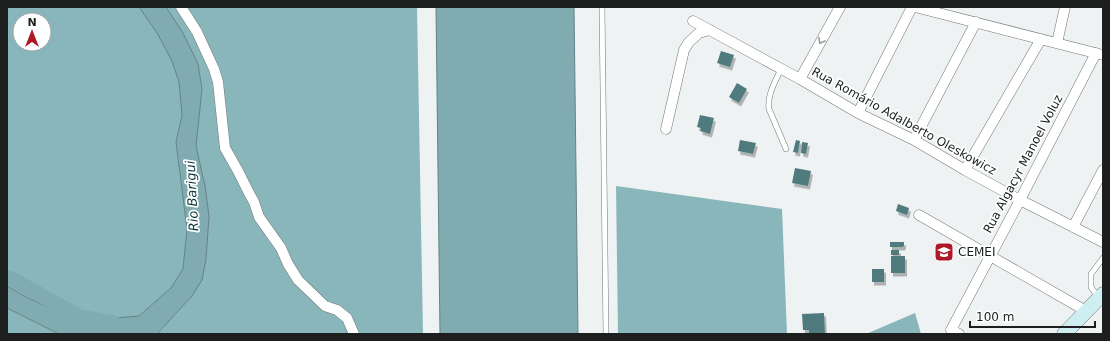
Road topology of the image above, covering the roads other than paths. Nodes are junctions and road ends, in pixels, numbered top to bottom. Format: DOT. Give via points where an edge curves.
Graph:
graph roads {
  1 [pos="181,7"];
  2 [pos="602,7"];
  3 [pos="840,7"];
  4 [pos="913,7"];
  5 [pos="1065,7"];
  6 [pos="694,21"];
  7 [pos="976,22"];
  8 [pos="710,30"];
  9 [pos="1041,39"];
  10 [pos="1057,43"];
  11 [pos="1099,54"];
  12 [pos="781,69"];
  13 [pos="800,79"];
  14 [pos="858,113"];
  15 [pos="666,129"];
  16 [pos="914,140"];
  17 [pos="786,149"];
  18 [pos="965,170"];
  19 [pos="1103,172"];
  20 [pos="1020,200"];
  21 [pos="919,215"];
  22 [pos="1073,227"];
  23 [pos="1103,242"];
  24 [pos="990,256"];
  25 [pos="1103,258"];
  26 [pos="1101,296"];
  27 [pos="1086,311"];
  28 [pos="955,332"];
  29 [pos="354,334"];
  30 [pos="606,334"];
  31 [pos="1064,334"];
  1 -- 29 [label="street" via="197,32 214,69 218,82 225,148 254,202 259,217 281,248 298,280 325,306 337,310 346,318"];
  2 -- 30 [label="lane"];
  3 -- 13 [label="street, one-way"];
  4 -- 7 [label="street"];
  4 -- 14 [label="street"];
  5 -- 10 [label="street"];
  6 -- 8 [label="street, Rua Romário Adalberto Oleskowicz"];
  7 -- 9 [label="street"];
  7 -- 16 [label="street"];
  8 -- 12 [label="street, Rua Romário Adalberto Oleskowicz"];
  8 -- 15 [label="street" via="699,33 684,50"];
  9 -- 10 [label="street"];
  9 -- 18 [label="street"];
  10 -- 11 [label="street"];
  11 -- 20 [label="street, Rua Algacyr Manoel Voluz"];
  12 -- 13 [label="street, Rua Romário Adalberto Oleskowicz"];
  12 -- 17 [label="lane" via="768,104"];
  13 -- 14 [label="street, Rua Romário Adalberto Oleskowicz"];
  14 -- 16 [label="street, Rua Romário Adalberto Oleskowicz"];
  16 -- 18 [label="street, Rua Romário Adalberto Oleskowicz"];
  18 -- 20 [label="street, Rua Romário Adalberto Oleskowicz"];
  19 -- 22 [label="street"];
  20 -- 22 [label="street, Rua Romário Adalberto Oleskowicz"];
  20 -- 24 [label="street, Rua Algacyr Manoel Voluz"];
  21 -- 24 [label="street"];
  22 -- 23 [label="street, Rua Romário Adalberto Oleskowicz"];
  24 -- 27 [label="street"];
  24 -- 28 [label="street, Rua Algacyr Manoel Voluz"];
  25 -- 26 [label="lane" via="1091,274 1091,287"];
  26 -- 27 [label="main road"];
  27 -- 31 [label="main road"];
}
